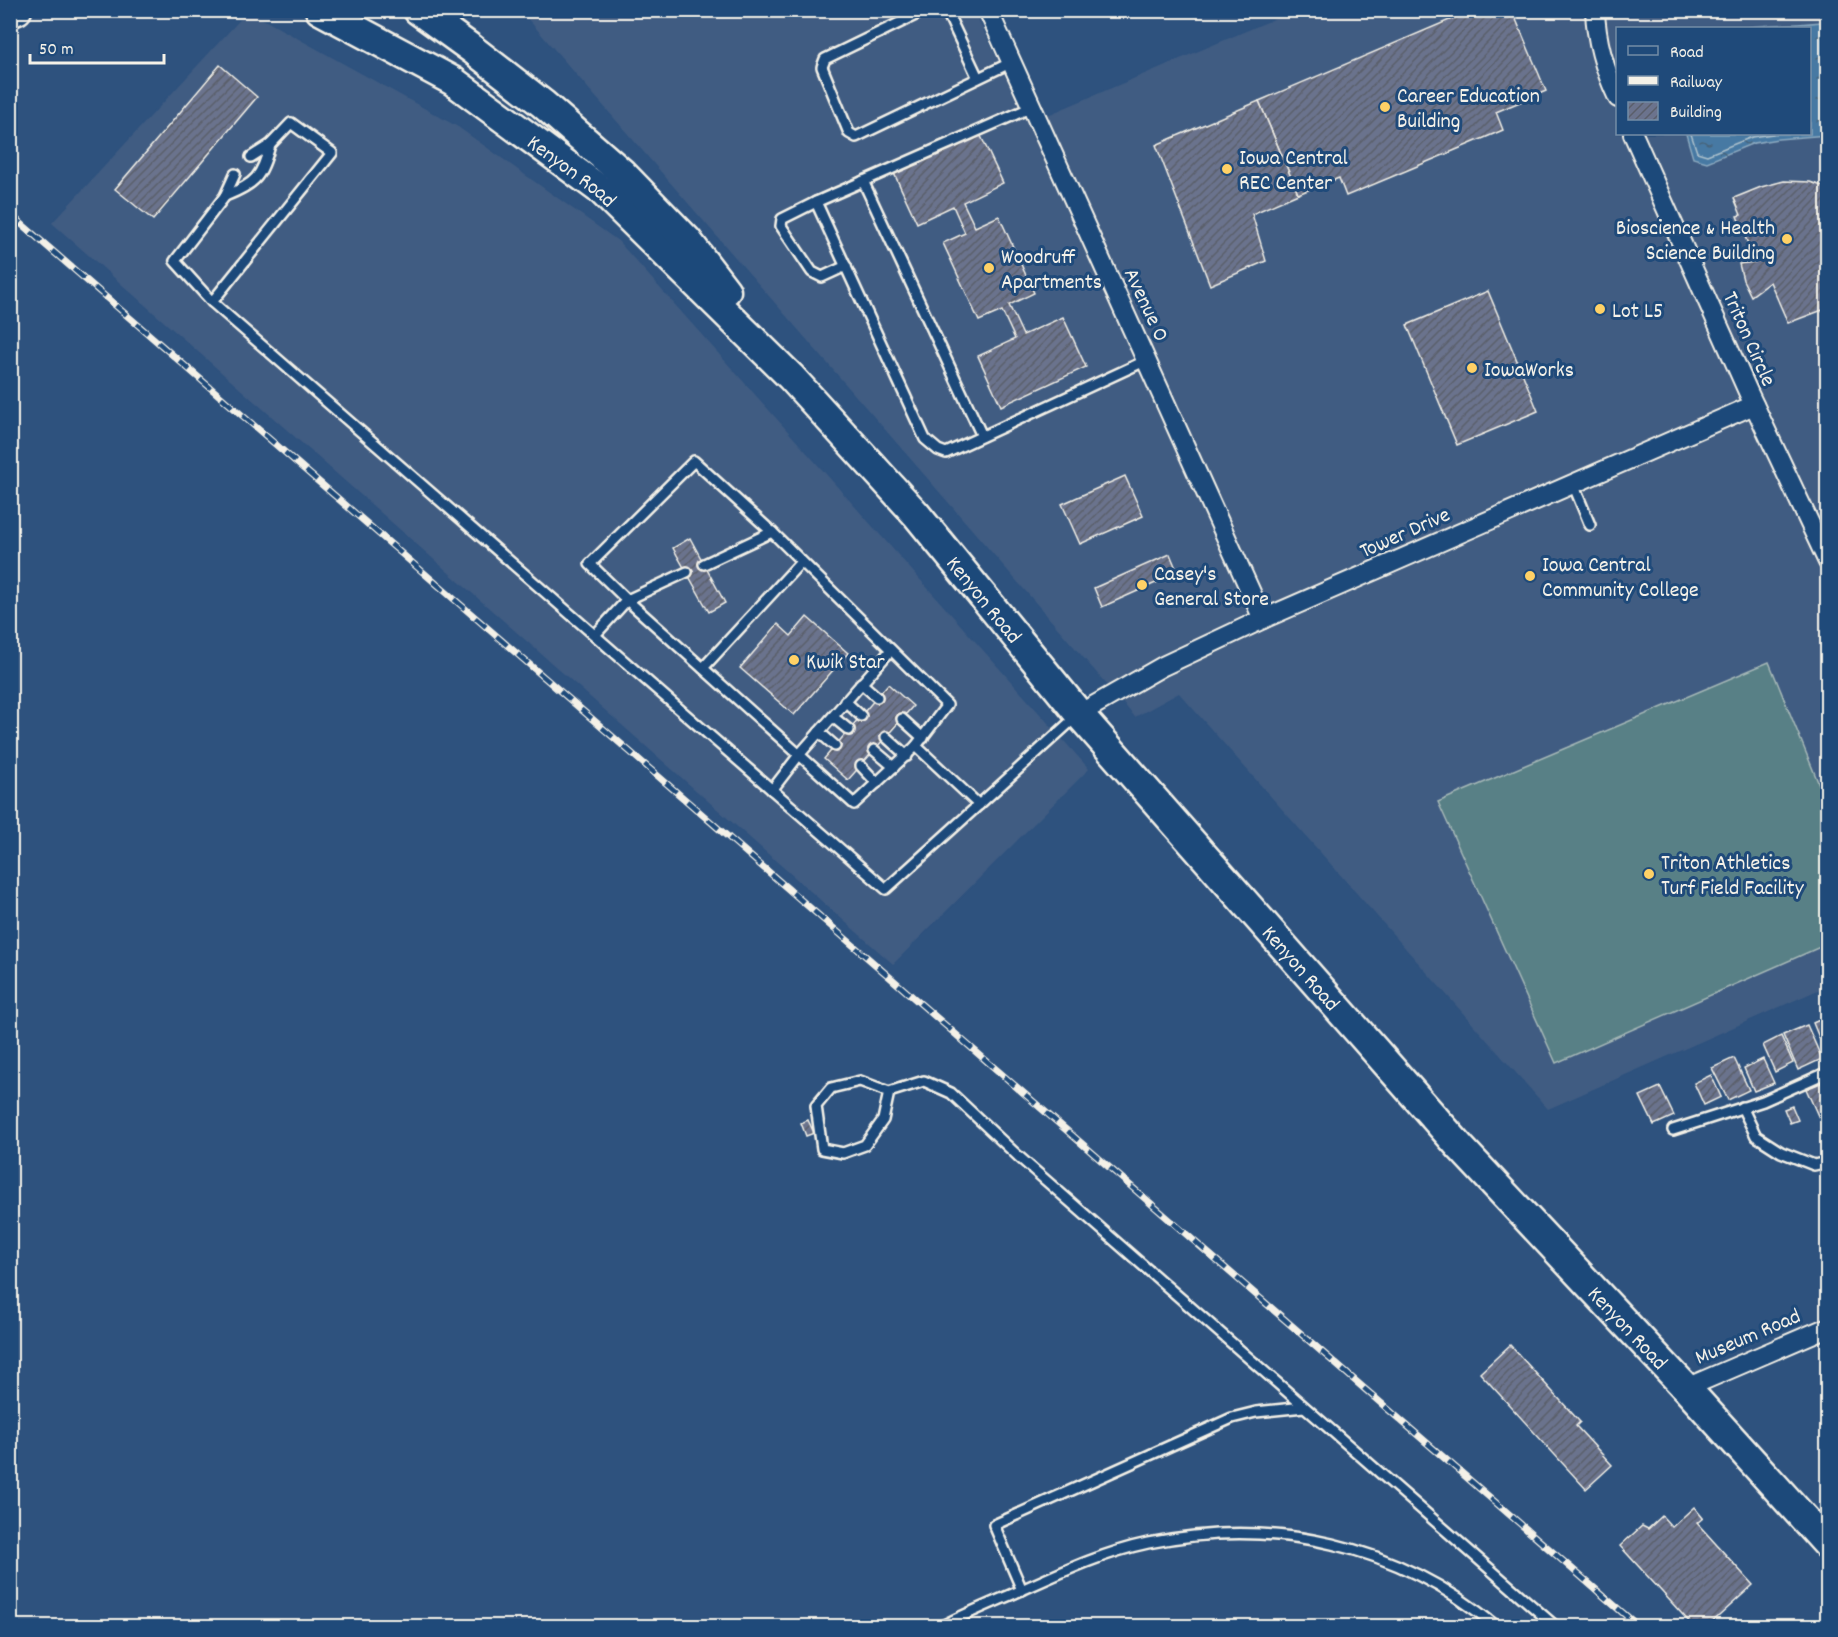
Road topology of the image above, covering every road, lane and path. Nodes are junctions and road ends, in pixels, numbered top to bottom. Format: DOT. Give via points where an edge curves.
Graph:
graph roads {
  1 [pos="17,10"];
  2 [pos="320,10"];
  3 [pos="418,10"];
  4 [pos="926,10"];
  5 [pos="946,10"];
  6 [pos="988,10"];
  7 [pos="1595,10"];
  8 [pos="10,13"];
  9 [pos="1012,62"];
  10 [pos="978,78"];
  11 [pos="1616,95"];
  12 [pos="1032,107"];
  13 [pos="1633,135"];
  14 [pos="270,145"];
  15 [pos="251,157"];
  16 [pos="235,174"];
  17 [pos="863,181"];
  18 [pos="225,196"];
  19 [pos="816,202"];
  20 [pos="846,266"];
  21 [pos="212,302"];
  22 [pos="1147,360"];
  23 [pos="791,376"];
  24 [pos="1754,405"];
  25 [pos="982,436"];
  26 [pos="1573,484"];
  27 [pos="1590,525"];
  28 [pos="772,532"];
  29 [pos="801,562"];
  30 [pos="1827,562"];
  31 [pos="704,564"];
  32 [pos="687,572"];
  33 [pos="627,600"];
  34 [pos="1263,619"];
  35 [pos="595,635"];
  36 [pos="891,650"];
  37 [pos="703,668"];
  38 [pos="861,683"];
  39 [pos="877,697"];
  40 [pos="846,701"];
  41 [pos="1079,714"];
  42 [pos="861,716"];
  43 [pos="833,717"];
  44 [pos="902,719"];
  45 [pos="849,730"];
  46 [pos="819,732"];
  47 [pos="886,737"];
  48 [pos="923,738"];
  49 [pos="835,746"];
  50 [pos="916,746"];
  51 [pos="874,750"];
  52 [pos="800,755"];
  53 [pos="907,756"];
  54 [pos="861,766"];
  55 [pos="894,767"];
  56 [pos="877,783"];
  57 [pos="772,790"];
  58 [pos="979,805"];
  59 [pos="1827,1072"];
  60 [pos="889,1092"];
  61 [pos="1742,1107"];
  62 [pos="1672,1130"];
  63 [pos="1827,1162"];
  64 [pos="1827,1327"];
  65 [pos="1686,1388"];
  66 [pos="1304,1407"];
  67 [pos="1827,1545"];
  68 [pos="1022,1590"];
  69 [pos="942,1626"];
  70 [pos="1496,1626"];
  71 [pos="1555,1626"];
  1 -- 8 [label="main road"];
  2 -- 23 [label="main road, Kenyon Road" via="453,81 602,192"];
  3 -- 23 [label="main road, Kenyon Road" via="543,104 622,173 687,240"];
  4 -- 10 [label="lane" via="825,59 822,67 849,133 856,137"];
  5 -- 10 [label="lane"];
  6 -- 9 [label="street, Avenue O"];
  7 -- 11 [label="street" via="1604,62"];
  9 -- 10 [label="lane"];
  9 -- 12 [label="street, Avenue O"];
  12 -- 17 [label="lane"];
  12 -- 22 [label="street, Avenue O"];
  13 -- 24 [label="street, Triton Circle"];
  14 -- 15 [label="lane"];
  14 -- 18 [label="lane" via="264,168 247,188"];
  14 -- 21 [label="lane" via="291,123 332,153"];
  16 -- 18 [label="lane"];
  17 -- 19 [label="lane"];
  17 -- 25 [label="lane"];
  18 -- 21 [label="lane" via="175,261"];
  19 -- 20 [label="lane"];
  19 -- 20 [label="lane" via="782,219 781,226 812,272 822,277"];
  20 -- 25 [label="lane" via="926,439 946,453"];
  21 -- 35 [label="lane"];
  22 -- 25 [label="lane"];
  22 -- 34 [label="street, Avenue O"];
  23 -- 41 [label="main road, Kenyon Road" via="916,514"];
  24 -- 26 [label="street, Tower Drive"];
  24 -- 30 [label="street, Triton Circle"];
  26 -- 27 [label="lane"];
  26 -- 34 [label="street, Tower Drive"];
  28 -- 29 [label="lane"];
  28 -- 31 [label="lane"];
  28 -- 33 [label="lane" via="694,461 590,564"];
  29 -- 36 [label="lane"];
  29 -- 37 [label="lane"];
  32 -- 33 [label="lane"];
  33 -- 35 [label="lane"];
  33 -- 37 [label="lane"];
  34 -- 41 [label="street, Tower Drive" via="1163,666"];
  35 -- 57 [label="lane"];
  36 -- 38 [label="lane"];
  36 -- 48 [label="lane" via="947,705"];
  37 -- 52 [label="lane"];
  38 -- 39 [label="lane"];
  38 -- 40 [label="lane"];
  40 -- 42 [label="lane"];
  40 -- 43 [label="lane"];
  41 -- 58 [label="lane"];
  41 -- 65 [label="main road, Kenyon Road" via="1461,1148"];
  43 -- 45 [label="lane"];
  43 -- 46 [label="lane"];
  44 -- 48 [label="lane"];
  46 -- 49 [label="lane"];
  46 -- 52 [label="lane"];
  47 -- 53 [label="lane"];
  48 -- 50 [label="lane"];
  50 -- 53 [label="lane"];
  50 -- 58 [label="lane"];
  51 -- 55 [label="lane"];
  52 -- 56 [label="lane" via="854,804"];
  52 -- 57 [label="lane"];
  53 -- 55 [label="lane"];
  54 -- 56 [label="lane"];
  55 -- 56 [label="lane"];
  57 -- 58 [label="lane" via="886,889"];
  59 -- 61 [label="lane"];
  60 -- 60 [label="lane" via="883,1120 865,1145 843,1153 822,1149 816,1106 831,1088 860,1081"];
  60 -- 66 [label="lane" via="924,1081 951,1093"];
  61 -- 62 [label="lane"];
  61 -- 63 [label="lane" via="1756,1136 1781,1152 1814,1165"];
  64 -- 65 [label="street, Museum Road"];
  65 -- 67 [label="main road, Kenyon Road"];
  66 -- 68 [label="lane" via="1232,1418 994,1526"];
  66 -- 71 [label="lane"];
  68 -- 69 [label="lane"];
  68 -- 70 [label="lane" via="1147,1544 1237,1533 1285,1535 1323,1540 1401,1566"];
}
